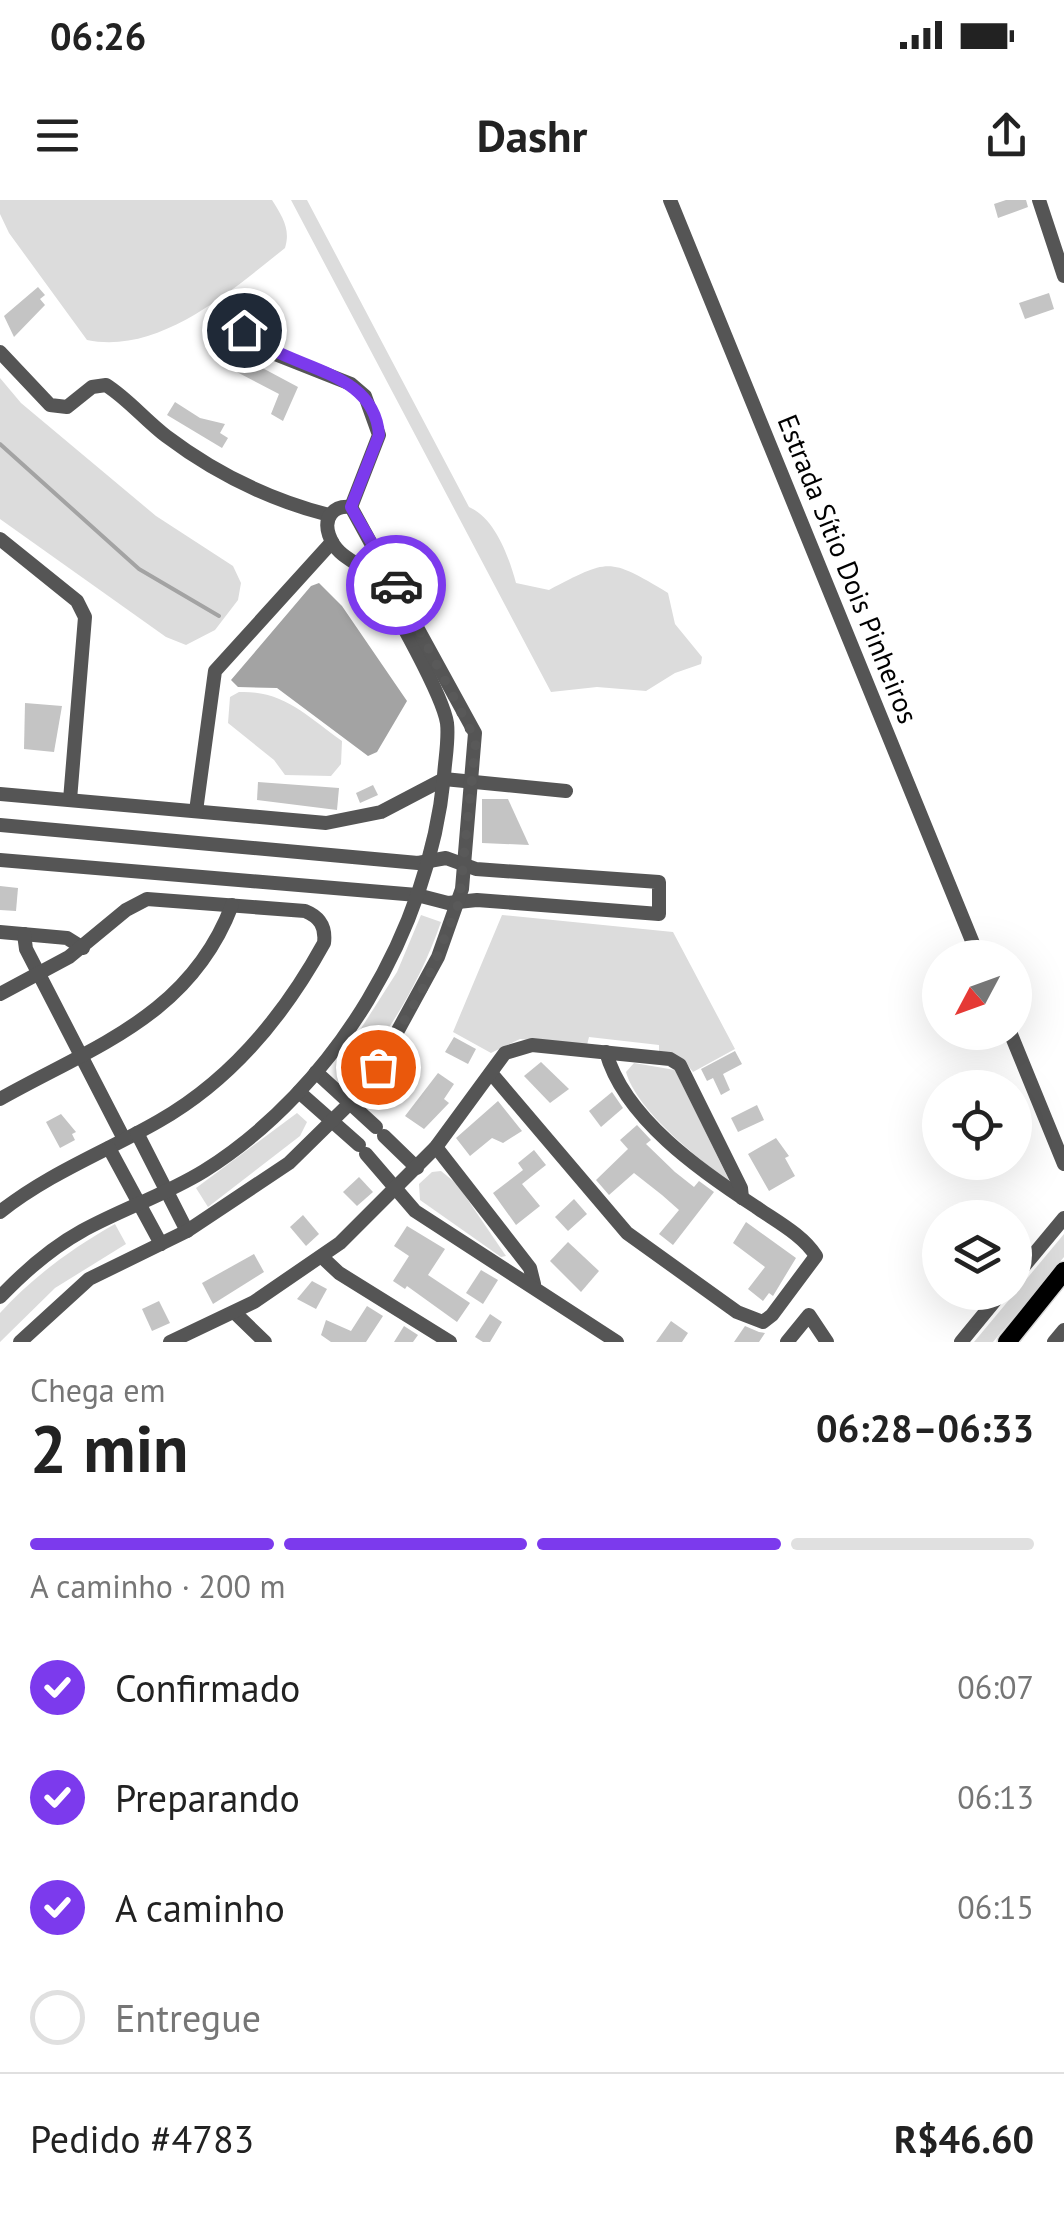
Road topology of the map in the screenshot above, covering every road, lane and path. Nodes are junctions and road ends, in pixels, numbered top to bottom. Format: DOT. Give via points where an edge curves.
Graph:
graph roads {
  1 [pos="670,200"];
  2 [pos="1038,200"];
  3 [pos="1064,276"];
  4 [pos="232,315"];
  5 [pos="0,352"];
  6 [pos="351,507"];
  7 [pos="329,515"];
  8 [pos="0,539"];
  9 [pos="332,542"];
  10 [pos="472,778"];
  11 [pos="444,779"];
  12 [pos="566,791"];
  13 [pos="0,794"];
  14 [pos="70,800"];
  15 [pos="196,812"];
  16 [pos="0,825"];
  17 [pos="0,860"];
  18 [pos="430,860"];
  19 [pos="464,866"];
  20 [pos="417,895"];
  21 [pos="459,903"];
  22 [pos="232,906"];
  23 [pos="0,932"];
  24 [pos="24,934"];
  25 [pos="973,940"];
  26 [pos="83,948"];
  27 [pos="39,975"];
  28 [pos="0,994"];
  29 [pos="1017,1050"];
  30 [pos="606,1052"];
  31 [pos="82,1058"];
  32 [pos="316,1072"];
  33 [pos="491,1073"];
  34 [pos="300,1092"];
  35 [pos="0,1099"];
  36 [pos="350,1102"];
  37 [pos="332,1121"];
  38 [pos="130,1135"];
  39 [pos="436,1147"];
  40 [pos="109,1148"];
  41 [pos="1064,1164"];
  42 [pos="417,1168"];
  43 [pos="399,1188"];
  44 [pos="166,1192"];
  45 [pos="742,1198"];
  46 [pos="138,1204"];
  47 [pos="0,1212"];
  48 [pos="1064,1218"];
  49 [pos="187,1231"];
  50 [pos="160,1244"];
  51 [pos="322,1257"];
  52 [pos="1032,1257"];
  53 [pos="1064,1272"];
  54 [pos="534,1284"];
  55 [pos="0,1298"];
  56 [pos="987,1310"];
  57 [pos="234,1313"];
  58 [pos="1064,1330"];
  59 [pos="174,1341"];
  60 [pos="20,1342"];
  61 [pos="266,1342"];
  62 [pos="450,1342"];
  63 [pos="617,1342"];
  64 [pos="787,1342"];
  65 [pos="827,1342"];
  66 [pos="961,1342"];
  67 [pos="1007,1342"];
  68 [pos="1054,1342"];
  1 -- 25 [label="street, Estrada Sítio Dois Pinheiros"];
  2 -- 3 [label="street"];
  4 -- 6 [label="street" via="270,352 351,384 365,396 379,435"];
  5 -- 7 [label="street" via="54,407 67,407 92,386 106,385 210,466"];
  6 -- 7 [label="street"];
  6 -- 10 [label="street" via="475,733"];
  7 -- 9 [label="street"];
  8 -- 14 [label="street" via="76,601 85,617"];
  9 -- 11 [label="street" via="376,582 443,710"];
  9 -- 15 [label="street" via="216,671"];
  10 -- 11 [label="street"];
  10 -- 12 [label="street"];
  10 -- 19 [label="street"];
  11 -- 15 [label="street" via="393,807 340,822"];
  11 -- 18 [label="street"];
  13 -- 14 [label="street"];
  14 -- 15 [label="street"];
  16 -- 18 [label="street"];
  17 -- 20 [label="street"];
  18 -- 19 [label="street"];
  18 -- 20 [label="street"];
  19 -- 21 [label="street"];
  19 -- 21 [label="street" via="659,882 660,914"];
  20 -- 21 [label="street"];
  20 -- 32 [label="street" via="373,989"];
  21 -- 36 [label="street" via="412,1010"];
  22 -- 26 [label="street" via="147,899"];
  22 -- 31 [label="street" via="177,990 130,1031"];
  22 -- 38 [label="street" via="305,911 321,923 324,943 250,1048 188,1102"];
  23 -- 24 [label="street"];
  24 -- 26 [label="street" via="67,938"];
  24 -- 27 [label="street"];
  26 -- 27 [label="street"];
  27 -- 28 [label="street"];
  27 -- 31 [label="street"];
  29 -- 41 [label="street"];
  30 -- 33 [label="street" via="519,1046"];
  30 -- 45 [label="street" via="610,1070 656,1128"];
  30 -- 45 [label="street" via="680,1065"];
  31 -- 35 [label="street"];
  31 -- 38 [label="street"];
  32 -- 34 [label="street"];
  32 -- 36 [label="street"];
  33 -- 39 [label="street"];
  33 -- 45 [label="street" via="627,1233 737,1312 763,1322 816,1256"];
  34 -- 37 [label="street"];
  34 -- 44 [label="street" via="258,1132"];
  36 -- 37 [label="street"];
  36 -- 42 [label="street"];
  37 -- 43 [label="street"];
  37 -- 49 [label="street" via="266,1182"];
  38 -- 40 [label="street"];
  38 -- 44 [label="street"];
  39 -- 42 [label="street"];
  39 -- 54 [label="street" via="530,1268"];
  40 -- 46 [label="street"];
  40 -- 47 [label="street"];
  42 -- 43 [label="street"];
  43 -- 51 [label="street"];
  43 -- 54 [label="street" via="415,1211"];
  44 -- 46 [label="street"];
  44 -- 49 [label="street"];
  46 -- 50 [label="street"];
  46 -- 55 [label="street" via="56,1247"];
  48 -- 52 [label="street"];
  49 -- 50 [label="street"];
  50 -- 60 [label="street" via="90,1279"];
  51 -- 57 [label="street"];
  51 -- 62 [label="street"];
  53 -- 67 [label="main road"];
  54 -- 63 [label="street"];
  56 -- 66 [label="street"];
  57 -- 59 [label="street"];
  57 -- 61 [label="street"];
  58 -- 68 [label="street"];
  64 -- 65 [label="street" via="810,1314"];
}
